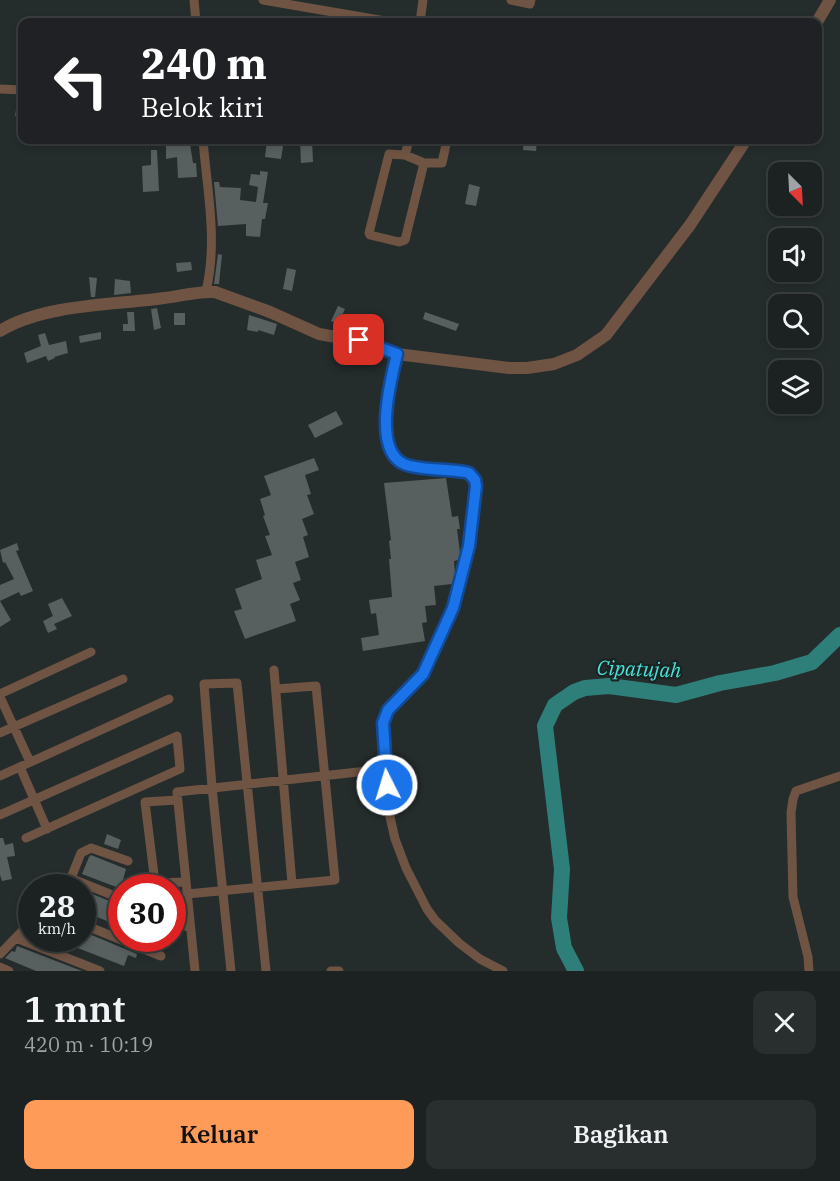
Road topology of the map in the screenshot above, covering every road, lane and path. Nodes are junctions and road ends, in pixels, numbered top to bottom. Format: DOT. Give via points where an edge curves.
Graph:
graph roads {
  1 [pos="194,0"];
  2 [pos="263,0"];
  3 [pos="423,0"];
  4 [pos="511,0"];
  5 [pos="531,0"];
  6 [pos="830,0"];
  7 [pos="275,1"];
  8 [pos="196,18"];
  9 [pos="369,18"];
  10 [pos="421,18"];
  11 [pos="819,18"];
  12 [pos="0,89"];
  13 [pos="18,90"];
  14 [pos="203,144"];
  15 [pos="408,144"];
  16 [pos="446,144"];
  17 [pos="743,144"];
  18 [pos="405,156"];
  19 [pos="424,163"];
  20 [pos="206,291"];
  21 [pos="0,330"];
  22 [pos="397,354"];
  23 [pos="91,652"];
  24 [pos="274,670"];
  25 [pos="123,679"];
  26 [pos="276,689"];
  27 [pos="0,695"];
  28 [pos="169,699"];
  29 [pos="14,727"];
  30 [pos="0,733"];
  31 [pos="30,762"];
  32 [pos="20,767"];
  33 [pos="385,769"];
  34 [pos="0,776"];
  35 [pos="324,776"];
  36 [pos="840,776"];
  37 [pos="284,778"];
  38 [pos="248,783"];
  39 [pos="212,787"];
  40 [pos="34,800"];
  41 [pos="177,800"];
  42 [pos="0,815"];
  43 [pos="47,829"];
  44 [pos="26,838"];
  45 [pos="128,861"];
  46 [pos="72,874"];
  47 [pos="154,874"];
  48 [pos="184,874"];
  49 [pos="292,884"];
  50 [pos="258,887"];
  51 [pos="186,888"];
  52 [pos="222,891"];
  53 [pos="187,894"];
  54 [pos="186,926"];
  55 [pos="190,928"];
  56 [pos="96,930"];
  57 [pos="16,938"];
  58 [pos="0,954"];
  59 [pos="161,956"];
  60 [pos="0,967"];
  61 [pos="9,971"];
  62 [pos="100,971"];
  63 [pos="195,971"];
  64 [pos="231,971"];
  65 [pos="266,971"];
  66 [pos="331,971"];
  67 [pos="339,971"];
  68 [pos="503,971"];
  69 [pos="809,971"];
  1 -- 8 [label="street"];
  2 -- 7 [label="street"];
  3 -- 10 [label="street"];
  4 -- 5 [label="street"];
  6 -- 11 [label="street"];
  7 -- 9 [label="street"];
  12 -- 13 [label="street"];
  14 -- 20 [label="street" via="212,238"];
  15 -- 18 [label="street"];
  16 -- 19 [label="street" via="442,163"];
  17 -- 22 [label="street" via="690,225 606,335 590,347 554,364 526,368"];
  18 -- 19 [label="street"];
  18 -- 19 [label="street" via="389,154 370,235 405,240"];
  20 -- 21 [label="street" via="77,308 28,318"];
  20 -- 22 [label="street" via="270,312 319,334 359,340"];
  22 -- 33 [label="street" via="388,392 386,428 391,451 406,465 469,473 476,486 469,546 453,608 423,674 384,717"];
  23 -- 27 [label="street"];
  24 -- 26 [label="street"];
  25 -- 29 [label="street"];
  26 -- 35 [label="street" via="316,686"];
  26 -- 37 [label="street"];
  27 -- 29 [label="street"];
  28 -- 31 [label="street"];
  29 -- 30 [label="street"];
  29 -- 31 [label="street"];
  31 -- 32 [label="street"];
  32 -- 34 [label="street"];
  32 -- 40 [label="street"];
  33 -- 35 [label="street"];
  33 -- 68 [label="street" via="395,839 427,909 459,943"];
  35 -- 37 [label="street"];
  35 -- 49 [label="street" via="335,880"];
  36 -- 69 [label="street" via="796,791 793,799 793,897"];
  37 -- 38 [label="street"];
  37 -- 49 [label="street"];
  38 -- 39 [label="street"];
  38 -- 39 [label="street" via="237,683 204,684"];
  38 -- 50 [label="street"];
  39 -- 41 [label="street" via="177,792"];
  39 -- 52 [label="street"];
  40 -- 42 [label="street"];
  40 -- 43 [label="street"];
  40 -- 43 [label="street" via="177,736 180,770"];
  41 -- 47 [label="street" via="145,802"];
  41 -- 48 [label="street"];
  43 -- 44 [label="street"];
  45 -- 46 [label="street" via="91,848 81,852"];
  49 -- 50 [label="street"];
  50 -- 52 [label="street"];
  50 -- 65 [label="street"];
  51 -- 53 [label="street"];
  52 -- 53 [label="street"];
  52 -- 64 [label="street"];
  53 -- 55 [label="street"];
  54 -- 55 [label="street"];
  55 -- 63 [label="street"];
  56 -- 59 [label="street"];
  57 -- 58 [label="street"];
  57 -- 62 [label="street"];
  60 -- 61 [label="street"];
  66 -- 67 [label="street"];
}
